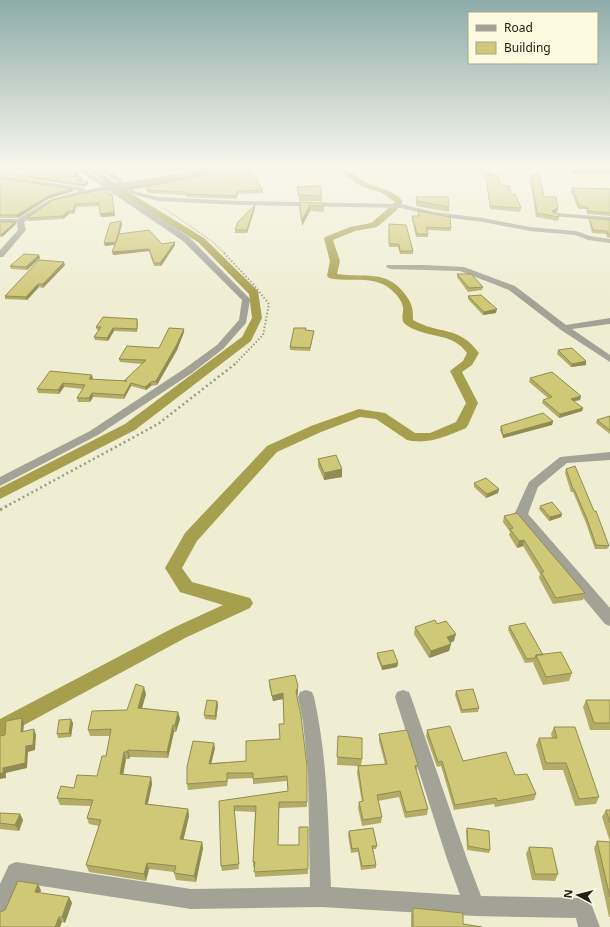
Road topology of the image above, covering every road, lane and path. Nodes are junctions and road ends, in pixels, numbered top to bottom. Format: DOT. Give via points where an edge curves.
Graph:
graph roads {
  1 [pos="35,211"];
  2 [pos="145,211"];
  3 [pos="169,211"];
  4 [pos="423,211"];
  5 [pos="556,215"];
  6 [pos="610,219"];
  7 [pos="0,221"];
  8 [pos="20,221"];
  9 [pos="610,242"];
  10 [pos="0,255"];
  11 [pos="390,267"];
  12 [pos="610,321"];
  13 [pos="564,328"];
  14 [pos="610,359"];
  15 [pos="610,456"];
  16 [pos="0,482"];
  17 [pos="0,510"];
  18 [pos="609,616"];
  19 [pos="306,696"];
  20 [pos="403,697"];
  21 [pos="321,897"];
  22 [pos="475,906"];
  23 [pos="0,908"];
  24 [pos="589,927"];
  1 -- 8 [label="street"];
  2 -- 16 [label="street" via="186,238 246,300 243,321 220,347 176,379 94,433"];
  3 -- 17 [label="path" via="213,242 270,304 263,335 239,360 158,424"];
  4 -- 9 [label="street" via="530,229 576,233"];
  5 -- 6 [label="street"];
  7 -- 8 [label="street"];
  8 -- 10 [label="street" via="22,230"];
  11 -- 13 [label="street" via="461,269 512,288"];
  12 -- 13 [label="street"];
  13 -- 14 [label="street"];
  15 -- 18 [label="street" via="564,460 533,485 521,514"];
  19 -- 21 [label="street" via="312,723 319,795"];
  20 -- 22 [label="street"];
  21 -- 22 [label="street"];
  21 -- 23 [label="street" via="191,899 16,872"];
  22 -- 24 [label="street" via="583,908"];
}
